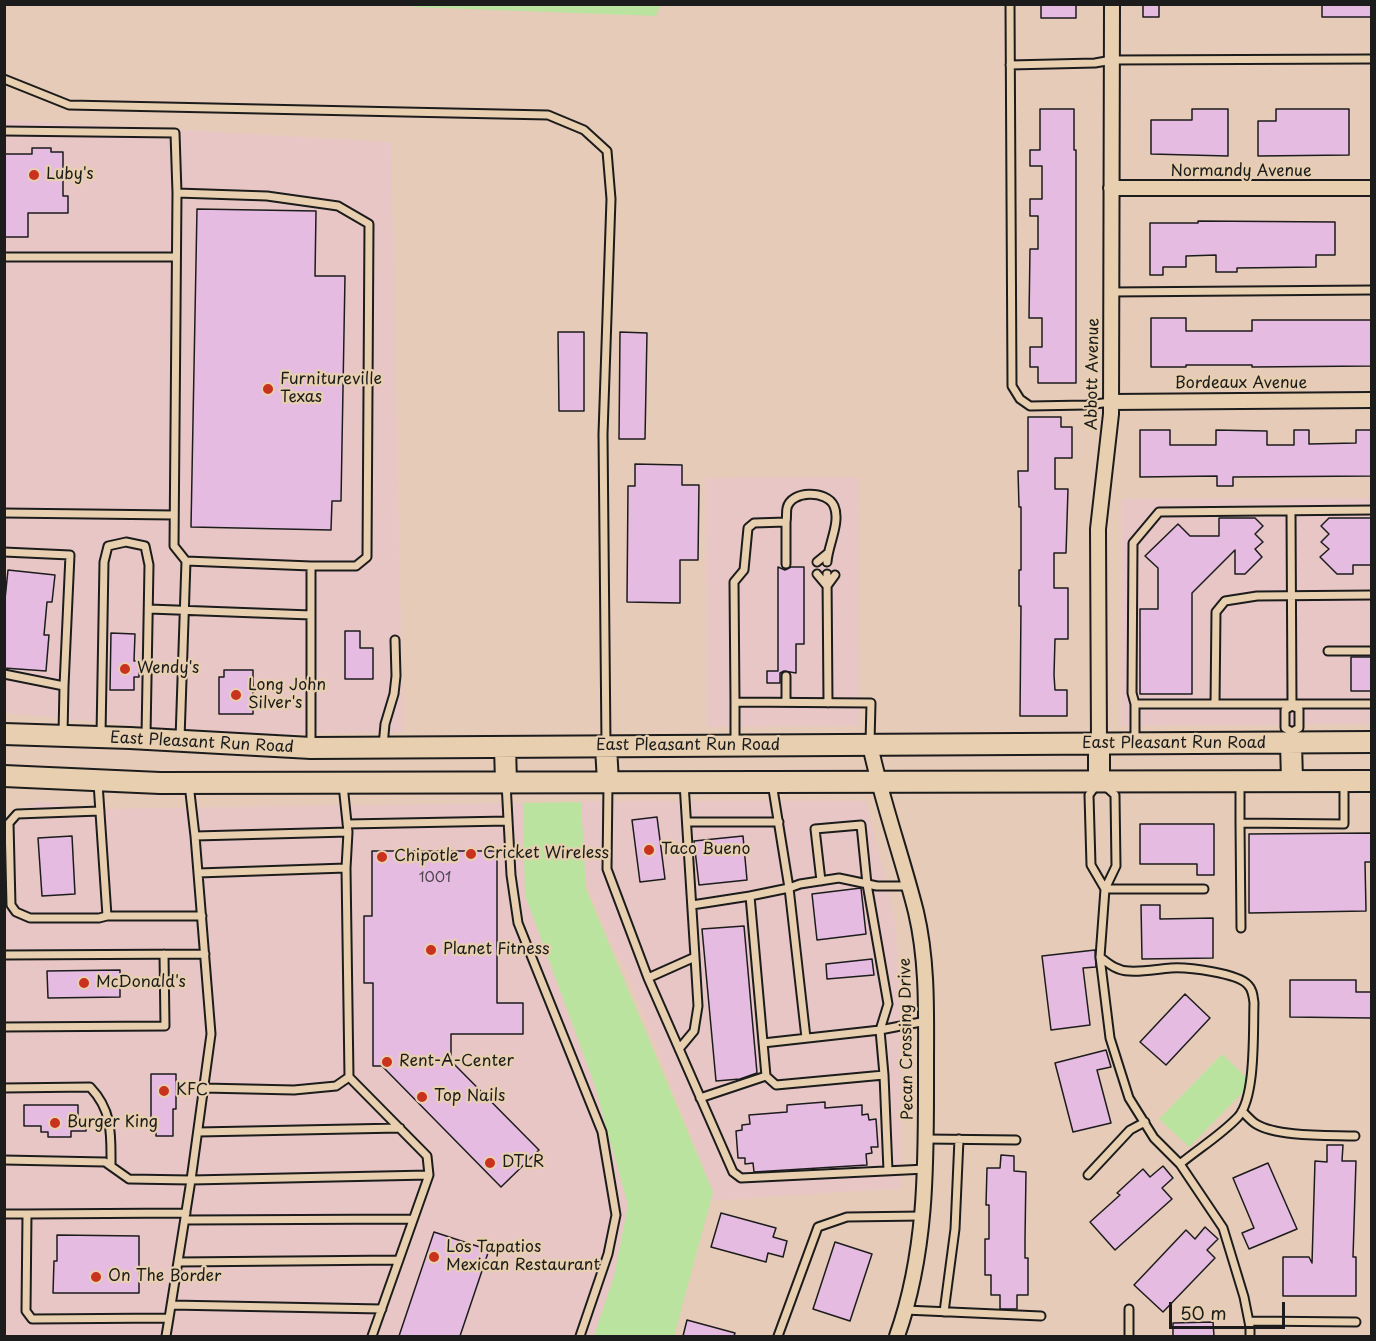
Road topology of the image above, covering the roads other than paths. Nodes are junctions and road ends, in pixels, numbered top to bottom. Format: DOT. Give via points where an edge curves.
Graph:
graph roads {
  1 [pos="1010,4"];
  2 [pos="1112,4"];
  3 [pos="1371,59"];
  4 [pos="1112,60"];
  5 [pos="1010,65"];
  6 [pos="4,79"];
  7 [pos="4,131"];
  8 [pos="1111,188"];
  9 [pos="1371,188"];
  10 [pos="177,194"];
  11 [pos="4,257"];
  12 [pos="176,257"];
  13 [pos="1371,291"];
  14 [pos="1111,292"];
  15 [pos="1371,400"];
  16 [pos="1111,402"];
  17 [pos="1371,510"];
  18 [pos="1291,511"];
  19 [pos="4,513"];
  20 [pos="174,515"];
  21 [pos="786,522"];
  22 [pos="4,552"];
  23 [pos="828,553"];
  24 [pos="186,561"];
  25 [pos="817,562"];
  26 [pos="831,562"];
  27 [pos="786,564"];
  28 [pos="311,566"];
  29 [pos="817,574"];
  30 [pos="831,574"];
  31 [pos="827,586"];
  32 [pos="1292,594"];
  33 [pos="1371,595"];
  34 [pos="148,609"];
  35 [pos="184,610"];
  36 [pos="311,615"];
  37 [pos="395,640"];
  38 [pos="1328,651"];
  39 [pos="1371,651"];
  40 [pos="4,674"];
  41 [pos="786,676"];
  42 [pos="64,687"];
  43 [pos="735,702"];
  44 [pos="786,702"];
  45 [pos="828,703"];
  46 [pos="1136,704"];
  47 [pos="1215,704"];
  48 [pos="1371,704"];
  49 [pos="1292,705"];
  50 [pos="4,734"];
  51 [pos="63,736"];
  52 [pos="101,737"];
  53 [pos="1292,738"];
  54 [pos="146,739"];
  55 [pos="180,741"];
  56 [pos="1371,742"];
  57 [pos="1099,744"];
  58 [pos="1136,744"];
  59 [pos="870,745"];
  60 [pos="735,746"];
  61 [pos="505,747"];
  62 [pos="606,747"];
  63 [pos="311,748"];
  64 [pos="342,748"];
  65 [pos="382,748"];
  66 [pos="4,776"];
  67 [pos="1292,780"];
  68 [pos="98,781"];
  69 [pos="772,781"];
  70 [pos="877,781"];
  71 [pos="1099,781"];
  72 [pos="1239,781"];
  73 [pos="1344,781"];
  74 [pos="1371,781"];
  75 [pos="188,782"];
  76 [pos="506,782"];
  77 [pos="608,782"];
  78 [pos="684,782"];
  79 [pos="342,783"];
  80 [pos="100,811"];
  81 [pos="508,821"];
  82 [pos="687,822"];
  83 [pos="779,822"];
  84 [pos="1240,823"];
  85 [pos="348,828"];
  86 [pos="195,836"];
  87 [pos="346,868"];
  88 [pos="198,873"];
  89 [pos="821,880"];
  90 [pos="867,884"];
  91 [pos="908,886"];
  92 [pos="789,888"];
  93 [pos="1105,889"];
  94 [pos="1204,889"];
  95 [pos="750,896"];
  96 [pos="692,905"];
  97 [pos="107,916"];
  98 [pos="202,916"];
  99 [pos="1240,928"];
  100 [pos="164,954"];
  101 [pos="205,954"];
  102 [pos="4,955"];
  103 [pos="695,957"];
  104 [pos="1100,957"];
  105 [pos="648,978"];
  106 [pos="926,1021"];
  107 [pos="4,1027"];
  108 [pos="880,1030"];
  109 [pos="806,1038"];
  110 [pos="763,1043"];
  111 [pos="679,1049"];
  112 [pos="884,1075"];
  113 [pos="766,1076"];
  114 [pos="349,1077"];
  115 [pos="4,1088"];
  116 [pos="204,1088"];
  117 [pos="700,1098"];
  118 [pos="1242,1111"];
  119 [pos="1145,1122"];
  120 [pos="400,1128"];
  121 [pos="198,1132"];
  122 [pos="1355,1136"];
  123 [pos="926,1139"];
  124 [pos="959,1139"];
  125 [pos="1016,1140"];
  126 [pos="4,1160"];
  127 [pos="1180,1164"];
  128 [pos="111,1166"];
  129 [pos="926,1169"];
  130 [pos="888,1171"];
  131 [pos="429,1175"];
  132 [pos="1088,1175"];
  133 [pos="191,1180"];
  134 [pos="4,1214"];
  135 [pos="27,1214"];
  136 [pos="185,1216"];
  137 [pos="922,1216"];
  138 [pos="413,1219"];
  139 [pos="399,1260"];
  140 [pos="178,1262"];
  141 [pos="171,1305"];
  142 [pos="382,1309"];
  143 [pos="1129,1309"];
  144 [pos="905,1310"];
  145 [pos="944,1312"];
  146 [pos="1041,1316"];
  147 [pos="169,1318"];
  148 [pos="1249,1321"];
  149 [pos="1356,1322"];
  150 [pos="166,1336"];
  151 [pos="372,1336"];
  152 [pos="580,1336"];
  153 [pos="778,1336"];
  154 [pos="897,1336"];
  155 [pos="1129,1336"];
  156 [pos="1250,1336"];
  1 -- 5 [label="lane"];
  2 -- 4 [label="street, Abbott Avenue"];
  3 -- 4 [label="lane"];
  4 -- 5 [label="lane"];
  4 -- 8 [label="street, Abbott Avenue"];
  5 -- 16 [label="lane" via="1012,386 1030,406"];
  6 -- 62 [label="lane" via="69,105 548,115 584,130 607,151 611,199 603,434"];
  7 -- 10 [label="lane" via="176,133"];
  8 -- 9 [label="street, Normandy Avenue"];
  8 -- 14 [label="street, Abbott Avenue"];
  10 -- 12 [label="lane"];
  10 -- 28 [label="lane" via="267,196 338,206 369,224 366,557 356,566"];
  11 -- 12 [label="lane"];
  12 -- 20 [label="lane"];
  13 -- 14 [label="lane"];
  14 -- 16 [label="street, Abbott Avenue"];
  15 -- 16 [label="street, Bordeaux Avenue"];
  16 -- 57 [label="street, Abbott Avenue" via="1098,529"];
  17 -- 18 [label="lane"];
  18 -- 32 [label="lane"];
  18 -- 46 [label="lane" via="1159,512 1133,543 1132,693"];
  19 -- 20 [label="lane"];
  20 -- 24 [label="lane" via="174,546"];
  21 -- 23 [label="lane" via="787,507 793,498 812,495 830,500 836,517"];
  21 -- 27 [label="lane"];
  21 -- 43 [label="lane" via="754,524 748,528 744,570 734,582"];
  22 -- 42 [label="lane" via="70,555"];
  23 -- 25 [label="lane"];
  23 -- 26 [label="lane"];
  24 -- 28 [label="lane"];
  24 -- 35 [label="lane"];
  28 -- 36 [label="lane"];
  29 -- 31 [label="lane"];
  30 -- 31 [label="lane"];
  31 -- 45 [label="lane"];
  32 -- 33 [label="lane"];
  32 -- 47 [label="lane" via="1225,601 1216,612"];
  32 -- 49 [label="lane"];
  34 -- 35 [label="lane"];
  34 -- 52 [label="lane" via="145,546 126,542 108,546 104,562"];
  34 -- 54 [label="lane"];
  35 -- 36 [label="lane"];
  35 -- 55 [label="lane"];
  36 -- 63 [label="lane"];
  37 -- 65 [label="lane" via="394,694 384,724"];
  38 -- 39 [label="lane"];
  40 -- 42 [label="lane"];
  41 -- 44 [label="lane"];
  42 -- 51 [label="lane"];
  43 -- 44 [label="lane"];
  43 -- 60 [label="lane"];
  44 -- 45 [label="lane"];
  45 -- 59 [label="lane" via="871,703"];
  46 -- 47 [label="lane"];
  46 -- 58 [label="lane"];
  47 -- 49 [label="lane"];
  48 -- 49 [label="lane"];
  49 -- 53 [label="lane" via="1285,710 1285,728"];
  49 -- 53 [label="lane" via="1299,709 1299,728"];
  50 -- 51 [label="main road, East Pleasant Run Road"];
  51 -- 52 [label="main road, East Pleasant Run Road"];
  52 -- 54 [label="main road, East Pleasant Run Road"];
  53 -- 56 [label="main road, East Pleasant Run Road"];
  53 -- 58 [label="main road, East Pleasant Run Road"];
  53 -- 67 [label="main road"];
  54 -- 55 [label="main road, East Pleasant Run Road"];
  55 -- 63 [label="main road, East Pleasant Run Road"];
  57 -- 58 [label="main road, East Pleasant Run Road"];
  57 -- 59 [label="main road, East Pleasant Run Road"];
  57 -- 71 [label="main road"];
  59 -- 60 [label="main road, East Pleasant Run Road"];
  59 -- 70 [label="street, Pecan Crossing Drive"];
  60 -- 62 [label="main road, East Pleasant Run Road"];
  61 -- 62 [label="main road, East Pleasant Run Road"];
  61 -- 65 [label="main road, East Pleasant Run Road"];
  61 -- 76 [label="main road"];
  62 -- 77 [label="main road"];
  63 -- 64 [label="main road, East Pleasant Run Road"];
  64 -- 65 [label="main road, East Pleasant Run Road"];
  64 -- 79 [label="main road"];
  66 -- 68 [label="main road"];
  67 -- 72 [label="main road"];
  67 -- 73 [label="main road"];
  68 -- 75 [label="main road"];
  68 -- 80 [label="lane"];
  69 -- 70 [label="main road"];
  69 -- 78 [label="main road"];
  69 -- 83 [label="lane"];
  70 -- 71 [label="main road"];
  70 -- 91 [label="street, Pecan Crossing Drive"];
  71 -- 72 [label="main road"];
  71 -- 93 [label="lane" via="1089,795 1091,865"];
  71 -- 93 [label="lane" via="1115,795 1116,866"];
  72 -- 84 [label="lane"];
  73 -- 74 [label="main road"];
  73 -- 84 [label="lane" via="1344,824"];
  75 -- 79 [label="main road"];
  75 -- 86 [label="lane"];
  76 -- 77 [label="main road"];
  76 -- 79 [label="main road"];
  76 -- 81 [label="lane"];
  77 -- 78 [label="main road"];
  77 -- 105 [label="lane" via="607,869"];
  78 -- 82 [label="lane"];
  79 -- 85 [label="lane"];
  80 -- 97 [label="lane"];
  80 -- 97 [label="lane" via="17,814 9,824 11,905 30,918"];
  81 -- 85 [label="lane"];
  81 -- 152 [label="lane" via="518,923 602,1132 616,1215 608,1254"];
  82 -- 83 [label="lane"];
  82 -- 96 [label="lane"];
  83 -- 92 [label="lane"];
  84 -- 99 [label="lane"];
  85 -- 86 [label="lane"];
  85 -- 87 [label="lane"];
  86 -- 88 [label="lane"];
  87 -- 88 [label="lane"];
  87 -- 114 [label="lane"];
  88 -- 98 [label="lane"];
  89 -- 90 [label="lane" via="839,878"];
  89 -- 90 [label="lane" via="815,829 861,825"];
  89 -- 92 [label="lane"];
  90 -- 91 [label="lane"];
  90 -- 108 [label="lane" via="888,1004"];
  91 -- 106 [label="street, Pecan Crossing Drive" via="926,975"];
  92 -- 95 [label="lane"];
  92 -- 109 [label="lane"];
  93 -- 94 [label="lane"];
  93 -- 104 [label="lane"];
  95 -- 96 [label="lane"];
  95 -- 110 [label="lane"];
  96 -- 103 [label="lane"];
  97 -- 98 [label="lane"];
  98 -- 101 [label="lane"];
  100 -- 101 [label="lane"];
  100 -- 102 [label="lane"];
  100 -- 107 [label="lane" via="165,1026"];
  101 -- 116 [label="lane" via="211,1034"];
  103 -- 105 [label="lane"];
  103 -- 111 [label="lane" via="698,1006 694,1030"];
  104 -- 118 [label="lane" via="1117,969 1198,969 1247,983 1254,1003 1250,1088"];
  104 -- 119 [label="lane" via="1110,1038 1129,1098"];
  105 -- 111 [label="lane"];
  106 -- 108 [label="lane"];
  106 -- 123 [label="street, Pecan Crossing Drive"];
  108 -- 109 [label="lane"];
  108 -- 112 [label="lane"];
  109 -- 110 [label="lane"];
  110 -- 113 [label="lane"];
  111 -- 117 [label="lane"];
  112 -- 113 [label="lane" via="776,1084"];
  112 -- 130 [label="lane"];
  113 -- 117 [label="lane"];
  114 -- 116 [label="lane" via="336,1086 294,1090"];
  114 -- 120 [label="lane"];
  115 -- 128 [label="lane" via="90,1087 102,1099 111,1127"];
  116 -- 121 [label="lane"];
  117 -- 130 [label="lane" via="725,1157 741,1178"];
  118 -- 122 [label="lane" via="1257,1125 1280,1131"];
  118 -- 127 [label="lane"];
  119 -- 127 [label="lane"];
  119 -- 132 [label="lane" via="1130,1130"];
  120 -- 121 [label="lane"];
  120 -- 131 [label="lane" via="427,1156"];
  121 -- 133 [label="lane"];
  123 -- 124 [label="lane"];
  123 -- 129 [label="street, Pecan Crossing Drive"];
  124 -- 125 [label="lane"];
  124 -- 145 [label="lane" via="955,1229"];
  126 -- 128 [label="lane" via="105,1162"];
  127 -- 148 [label="lane" via="1223,1228"];
  128 -- 133 [label="lane" via="129,1179"];
  129 -- 130 [label="lane"];
  129 -- 137 [label="street, Pecan Crossing Drive"];
  131 -- 133 [label="lane"];
  131 -- 138 [label="lane"];
  133 -- 136 [label="lane"];
  134 -- 135 [label="lane"];
  135 -- 136 [label="lane"];
  135 -- 147 [label="lane" via="26,1311 32,1319"];
  136 -- 138 [label="lane"];
  136 -- 140 [label="lane"];
  137 -- 144 [label="street, Pecan Crossing Drive" via="919,1254"];
  137 -- 153 [label="lane" via="847,1217 818,1227"];
  138 -- 139 [label="lane"];
  139 -- 140 [label="lane"];
  139 -- 142 [label="lane"];
  140 -- 141 [label="lane"];
  141 -- 142 [label="lane"];
  141 -- 147 [label="lane"];
  142 -- 151 [label="lane"];
  143 -- 155 [label="lane"];
  144 -- 145 [label="lane"];
  144 -- 154 [label="street, Pecan Crossing Drive"];
  145 -- 146 [label="lane"];
  147 -- 150 [label="lane"];
  148 -- 149 [label="lane"];
  148 -- 156 [label="lane"];
}
